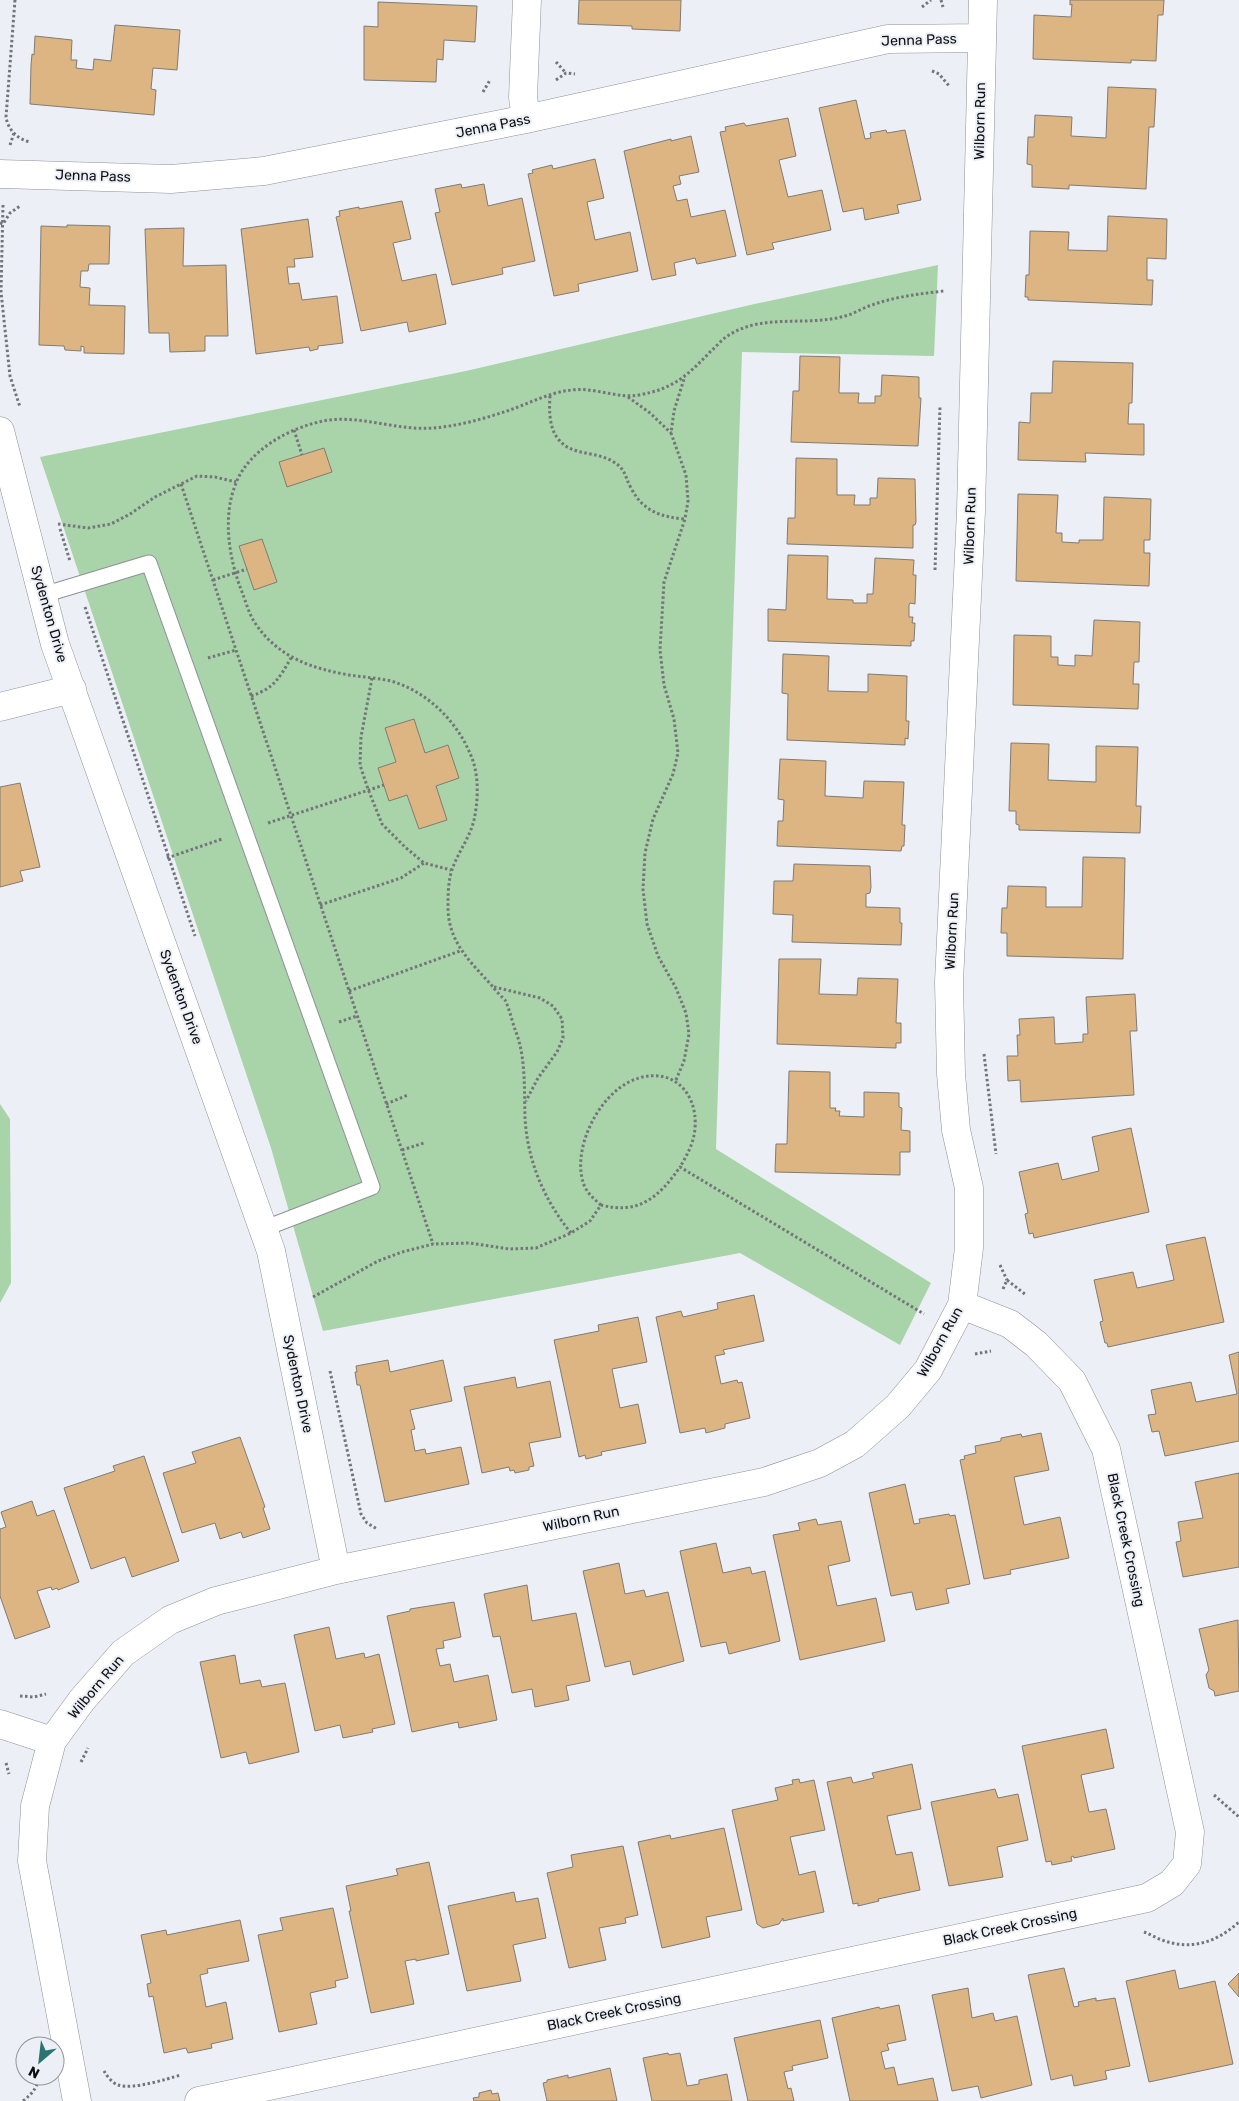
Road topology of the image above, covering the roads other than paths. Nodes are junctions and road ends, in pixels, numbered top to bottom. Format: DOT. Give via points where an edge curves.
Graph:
graph roads {
  1 [pos="527,0"];
  2 [pos="983,0"];
  3 [pos="982,38"];
  4 [pos="525,108"];
  5 [pos="2,174"];
  6 [pos="0,431"];
  7 [pos="43,594"];
  8 [pos="72,689"];
  9 [pos="0,707"];
  10 [pos="263,1229"];
  11 [pos="962,1306"];
  12 [pos="336,1570"];
  13 [pos="0,1724"];
  14 [pos="52,1741"];
  15 [pos="77,2101"];
  16 [pos="199,2101"];
  1 -- 4 [label="street"];
  2 -- 3 [label="street, Wilborn Run"];
  3 -- 4 [label="street, Jenna Pass" via="888,38"];
  3 -- 11 [label="street, Wilborn Run" via="971,510 949,982 956,1130 969,1188 969,1248"];
  4 -- 5 [label="street, Jenna Pass" via="264,171 171,179"];
  6 -- 7 [label="street, Sydenton Drive"];
  7 -- 8 [label="street, Sydenton Drive"];
  7 -- 10 [label="lane" via="149,563 372,1187"];
  8 -- 9 [label="street"];
  8 -- 10 [label="street, Sydenton Drive"];
  10 -- 12 [label="street, Sydenton Drive" via="271,1251"];
  11 -- 12 [label="street, Wilborn Run" via="928,1370 898,1406 855,1444 820,1463 764,1482"];
  11 -- 16 [label="street, Black Creek Crossing" via="1010,1324 1036,1344 1072,1381 1106,1449 1190,1832 1187,1864 1172,1883 1146,1898"];
  12 -- 14 [label="street, Wilborn Run" via="216,1600 170,1620 123,1653"];
  13 -- 14 [label="street"];
  14 -- 15 [label="street, Wilborn Run" via="35,1806 32,1861"];
}
